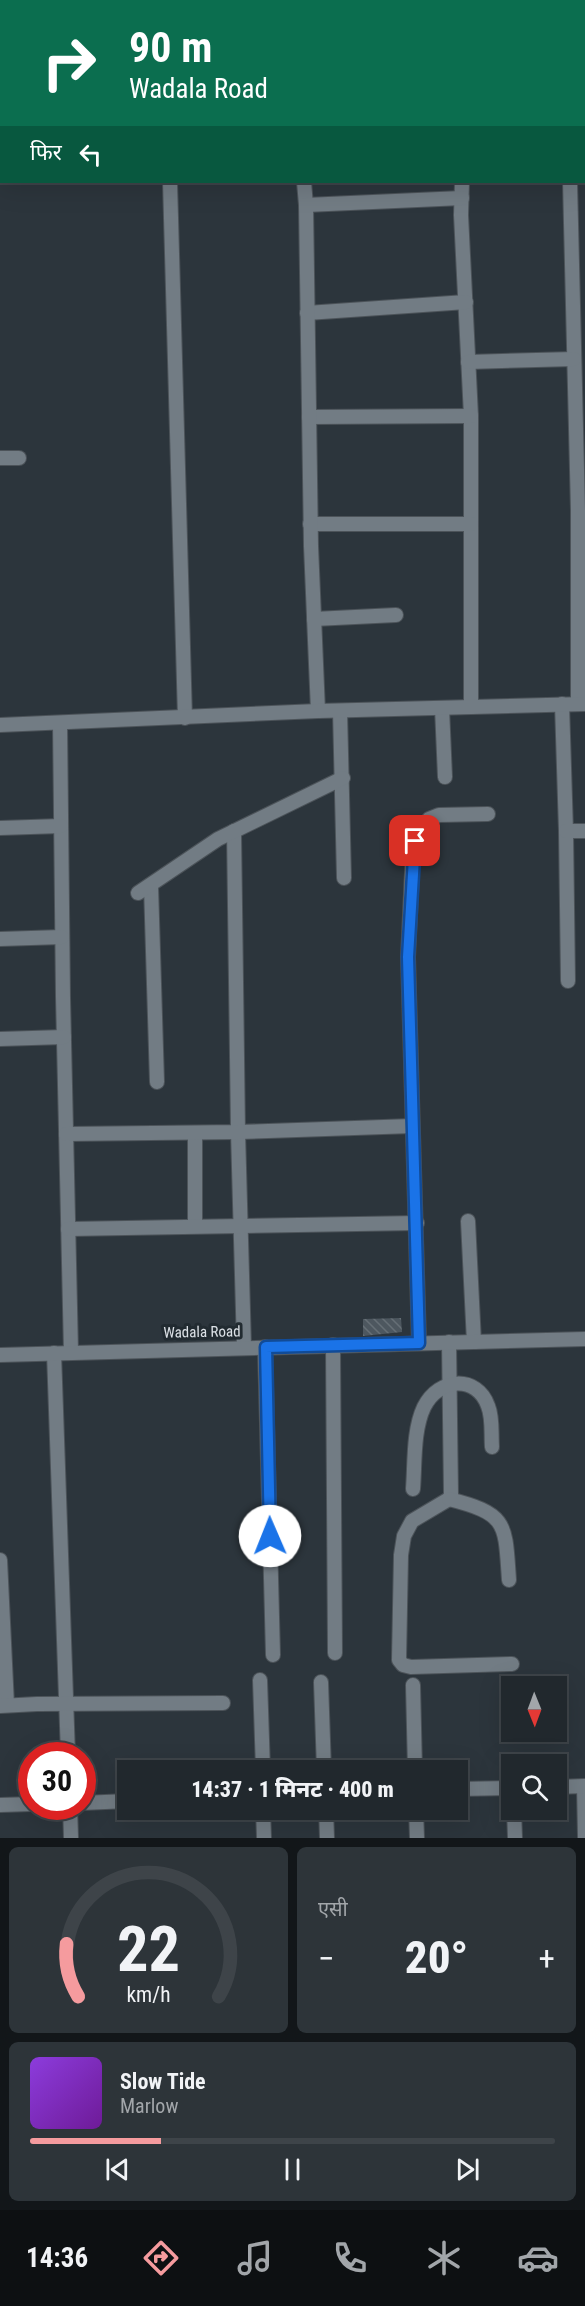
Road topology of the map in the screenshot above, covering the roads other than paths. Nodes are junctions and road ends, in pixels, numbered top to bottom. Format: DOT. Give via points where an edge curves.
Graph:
graph roads {
  1 [pos="170,183"];
  2 [pos="304,183"];
  3 [pos="462,183"];
  4 [pos="570,183"];
  5 [pos="462,198"];
  6 [pos="306,205"];
  7 [pos="578,254"];
  8 [pos="466,302"];
  9 [pos="307,313"];
  10 [pos="574,359"];
  11 [pos="468,362"];
  12 [pos="471,416"];
  13 [pos="309,417"];
  14 [pos="0,458"];
  15 [pos="19,458"];
  16 [pos="310,524"];
  17 [pos="471,524"];
  18 [pos="581,608"];
  19 [pos="396,615"];
  20 [pos="314,619"];
  21 [pos="562,704"];
  22 [pos="581,704"];
  23 [pos="471,707"];
  24 [pos="442,708"];
  25 [pos="318,711"];
  26 [pos="340,711"];
  27 [pos="185,718"];
  28 [pos="60,723"];
  29 [pos="0,725"];
  30 [pos="445,777"];
  31 [pos="343,778"];
  32 [pos="488,813"];
  33 [pos="61,826"];
  34 [pos="0,828"];
  35 [pos="234,831"];
  36 [pos="566,831"];
  37 [pos="585,831"];
  38 [pos="344,878"];
  39 [pos="63,937"];
  40 [pos="0,939"];
  41 [pos="568,981"];
  42 [pos="64,1037"];
  43 [pos="0,1040"];
  44 [pos="157,1082"];
  45 [pos="412,1126"];
  46 [pos="238,1132"];
  47 [pos="195,1133"];
  48 [pos="66,1134"];
  49 [pos="468,1221"];
  50 [pos="417,1222"];
  51 [pos="241,1225"];
  52 [pos="195,1226"];
  53 [pos="68,1229"];
  54 [pos="585,1339"];
  55 [pos="449,1342"];
  56 [pos="474,1342"];
  57 [pos="419,1343"];
  58 [pos="333,1344"];
  59 [pos="244,1347"];
  60 [pos="266,1347"];
  61 [pos="71,1352"];
  62 [pos="54,1353"];
  63 [pos="0,1355"];
  64 [pos="450,1383"];
  65 [pos="492,1447"];
  66 [pos="413,1489"];
  67 [pos="449,1499"];
  68 [pos="0,1560"];
  69 [pos="509,1580"];
  70 [pos="335,1653"];
  71 [pos="273,1655"];
  72 [pos="512,1664"];
  73 [pos="261,1680"];
  74 [pos="321,1682"];
  75 [pos="413,1685"];
  76 [pos="223,1703"];
  77 [pos="66,1704"];
  78 [pos="3,1706"];
  79 [pos="67,1742"];
  80 [pos="262,1760"];
  81 [pos="324,1760"];
  82 [pos="415,1760"];
  83 [pos="584,1786"];
  84 [pos="567,1787"];
  85 [pos="501,1788"];
  86 [pos="468,1789"];
  87 [pos="117,1801"];
  88 [pos="96,1802"];
  89 [pos="18,1804"];
  90 [pos="0,1805"];
  91 [pos="70,1820"];
  92 [pos="263,1820"];
  93 [pos="326,1820"];
  94 [pos="416,1820"];
  95 [pos="514,1820"];
  96 [pos="585,1837"];
  97 [pos="71,1838"];
  98 [pos="264,1838"];
  99 [pos="327,1838"];
  100 [pos="417,1838"];
  101 [pos="515,1838"];
  1 -- 27 [label="street"];
  2 -- 6 [label="street"];
  3 -- 5 [label="street"];
  4 -- 7 [label="street"];
  5 -- 6 [label="street"];
  5 -- 8 [label="street"];
  6 -- 9 [label="street"];
  7 -- 10 [label="street"];
  8 -- 9 [label="street"];
  8 -- 11 [label="street"];
  9 -- 13 [label="street"];
  10 -- 11 [label="street"];
  10 -- 18 [label="street"];
  11 -- 12 [label="street"];
  12 -- 13 [label="street"];
  12 -- 17 [label="street"];
  13 -- 16 [label="street"];
  14 -- 15 [label="street"];
  16 -- 17 [label="street"];
  16 -- 20 [label="street"];
  17 -- 23 [label="street"];
  18 -- 22 [label="street"];
  19 -- 20 [label="street"];
  20 -- 25 [label="street"];
  21 -- 22 [label="street"];
  21 -- 23 [label="street"];
  21 -- 36 [label="street"];
  23 -- 24 [label="street"];
  24 -- 26 [label="street"];
  24 -- 30 [label="street"];
  25 -- 26 [label="street"];
  25 -- 27 [label="street"];
  26 -- 31 [label="street"];
  27 -- 28 [label="street"];
  28 -- 29 [label="street"];
  28 -- 33 [label="street"];
  31 -- 35 [label="street"];
  31 -- 38 [label="street"];
  32 -- 45 [label="street" via="439,815 429,819 415,841 408,957"];
  33 -- 34 [label="street"];
  33 -- 39 [label="street"];
  35 -- 44 [label="street" via="144,889"];
  35 -- 46 [label="street"];
  36 -- 37 [label="street"];
  36 -- 41 [label="street"];
  39 -- 40 [label="street"];
  39 -- 42 [label="street"];
  42 -- 43 [label="street"];
  42 -- 48 [label="street"];
  45 -- 46 [label="street"];
  45 -- 50 [label="street"];
  46 -- 47 [label="street"];
  46 -- 51 [label="street"];
  47 -- 48 [label="street"];
  47 -- 52 [label="street"];
  48 -- 53 [label="street"];
  49 -- 56 [label="street"];
  50 -- 51 [label="street"];
  50 -- 57 [label="street"];
  51 -- 52 [label="street"];
  51 -- 59 [label="street"];
  52 -- 53 [label="street"];
  53 -- 61 [label="street"];
  54 -- 56 [label="street, Wadala Road"];
  55 -- 56 [label="street, Wadala Road"];
  55 -- 57 [label="street, Wadala Road"];
  55 -- 64 [label="street"];
  57 -- 58 [label="street, Wadala Road"];
  58 -- 60 [label="street, Wadala Road"];
  58 -- 70 [label="street"];
  59 -- 60 [label="street, Wadala Road"];
  59 -- 61 [label="street, Wadala Road"];
  60 -- 71 [label="street"];
  61 -- 62 [label="street, Wadala Road"];
  62 -- 63 [label="street, Wadala Road"];
  62 -- 77 [label="street"];
  64 -- 65 [label="street" via="469,1386 485,1400"];
  64 -- 66 [label="street" via="433,1393 421,1416"];
  64 -- 67 [label="street"];
  67 -- 69 [label="street" via="484,1509 497,1518 505,1533"];
  67 -- 72 [label="street" via="412,1521 404,1536 399,1660 411,1667"];
  68 -- 78 [label="street"];
  73 -- 80 [label="street"];
  74 -- 81 [label="street"];
  75 -- 82 [label="street"];
  76 -- 77 [label="street"];
  77 -- 78 [label="street"];
  77 -- 79 [label="street"];
  83 -- 84 [label="street"];
  83 -- 96 [label="street"];
  85 -- 86 [label="street"];
  87 -- 88 [label="street"];
  89 -- 90 [label="street"];
  91 -- 97 [label="street"];
  92 -- 98 [label="street"];
  93 -- 99 [label="street"];
  94 -- 100 [label="street"];
  95 -- 101 [label="street"];
}
